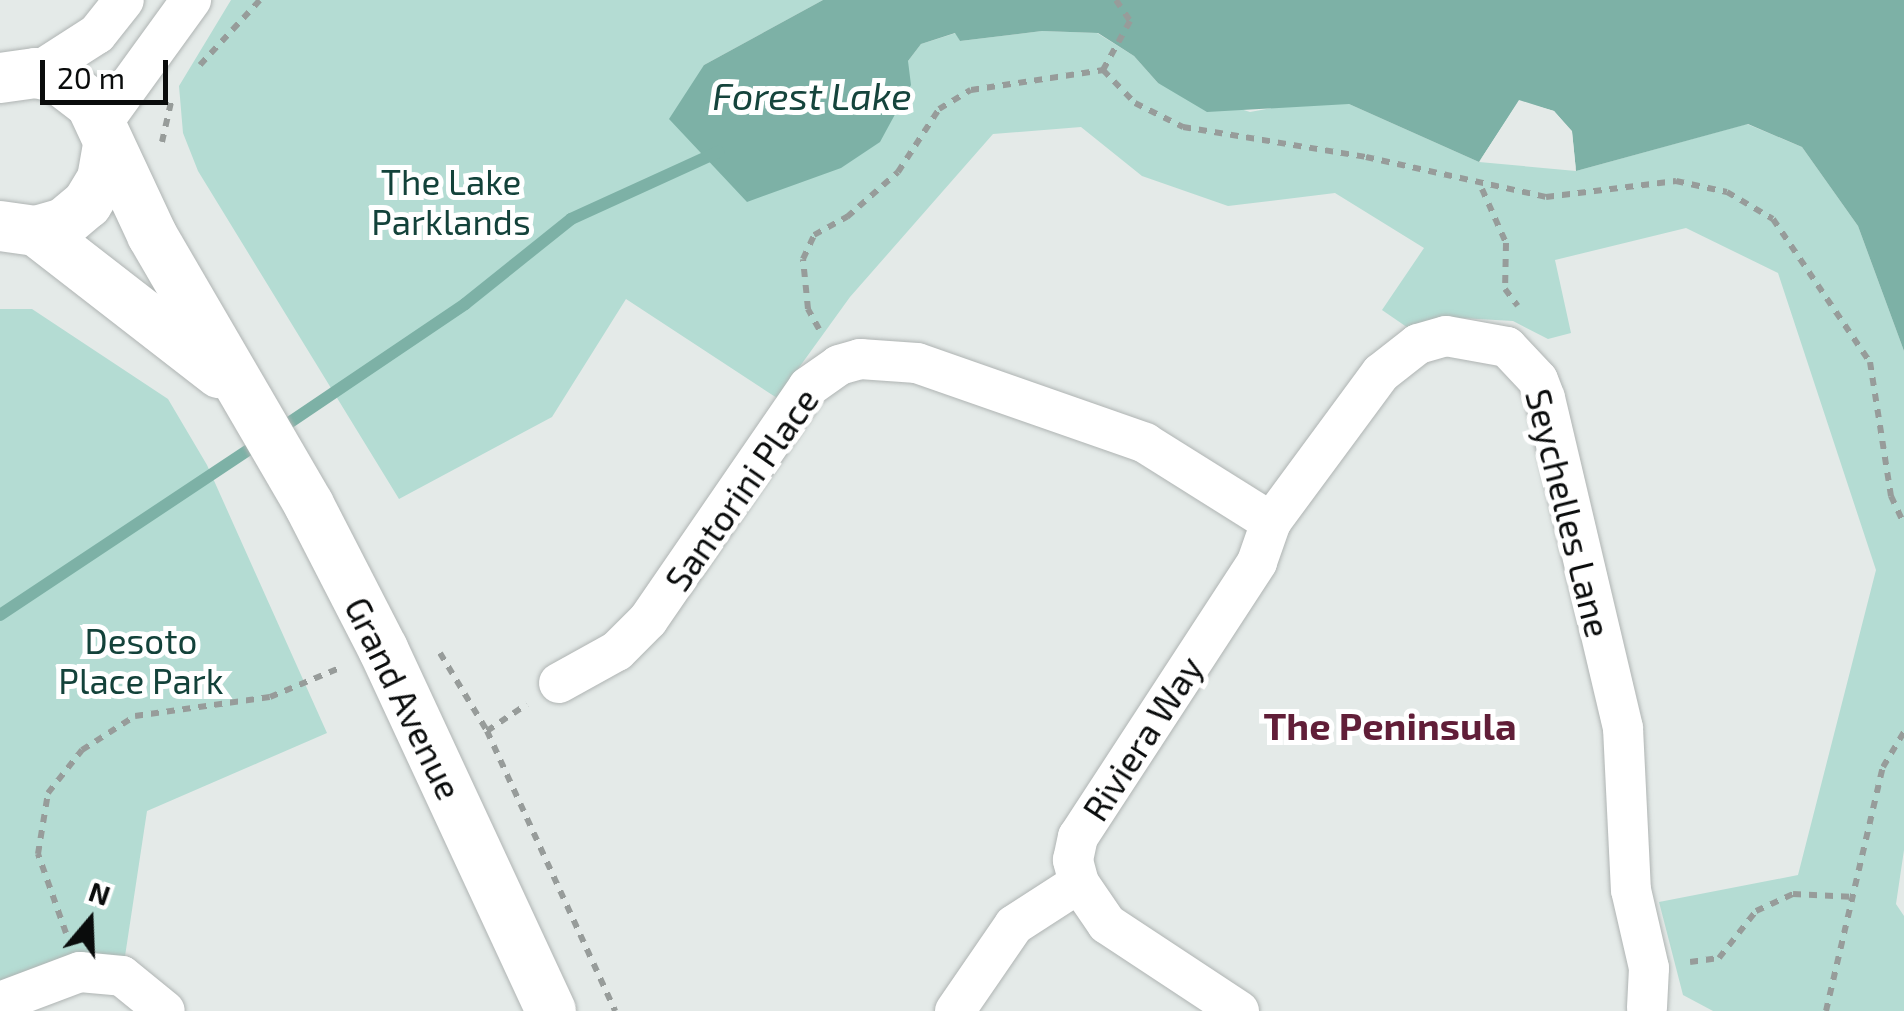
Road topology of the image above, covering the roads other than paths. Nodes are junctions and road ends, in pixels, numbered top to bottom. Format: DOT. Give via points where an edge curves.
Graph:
graph roads {
  1 [pos="124,0"];
  2 [pos="191,0"];
  3 [pos="14,70"];
  4 [pos="104,137"];
  5 [pos="12,231"];
  6 [pos="242,392"];
  7 [pos="1271,522"];
  8 [pos="560,683"];
  9 [pos="1079,883"];
  10 [pos="0,1002"];
  11 [pos="1641,1010"];
  12 [pos="165,1011"];
  13 [pos="550,1011"];
  14 [pos="955,1011"];
  15 [pos="1239,1011"];
  1 -- 3 [label="street" via="97,34"];
  2 -- 4 [label="street"];
  3 -- 4 [label="street, Grand Avenue" via="76,88"];
  4 -- 5 [label="street, Grand Avenue" via="102,179 87,204 64,222"];
  4 -- 6 [label="street, Grand Avenue"];
  5 -- 6 [label="street, Grand Avenue"];
  6 -- 13 [label="street, Grand Avenue" via="383,649"];
  7 -- 8 [label="street, Santorini Place" via="1145,443 918,363 888,356 839,365 808,387 648,620 617,651"];
  7 -- 9 [label="street, Riviera Way" via="1258,562 1091,811 1073,860"];
  7 -- 11 [label="street, Seychelles Lane" via="1397,357 1446,336 1483,338 1523,361 1545,398 1623,728 1631,890 1649,968"];
  9 -- 14 [label="street" via="1014,925"];
  9 -- 15 [label="street" via="1107,924"];
  10 -- 12 [label="street" via="80,972 122,976"];
}
